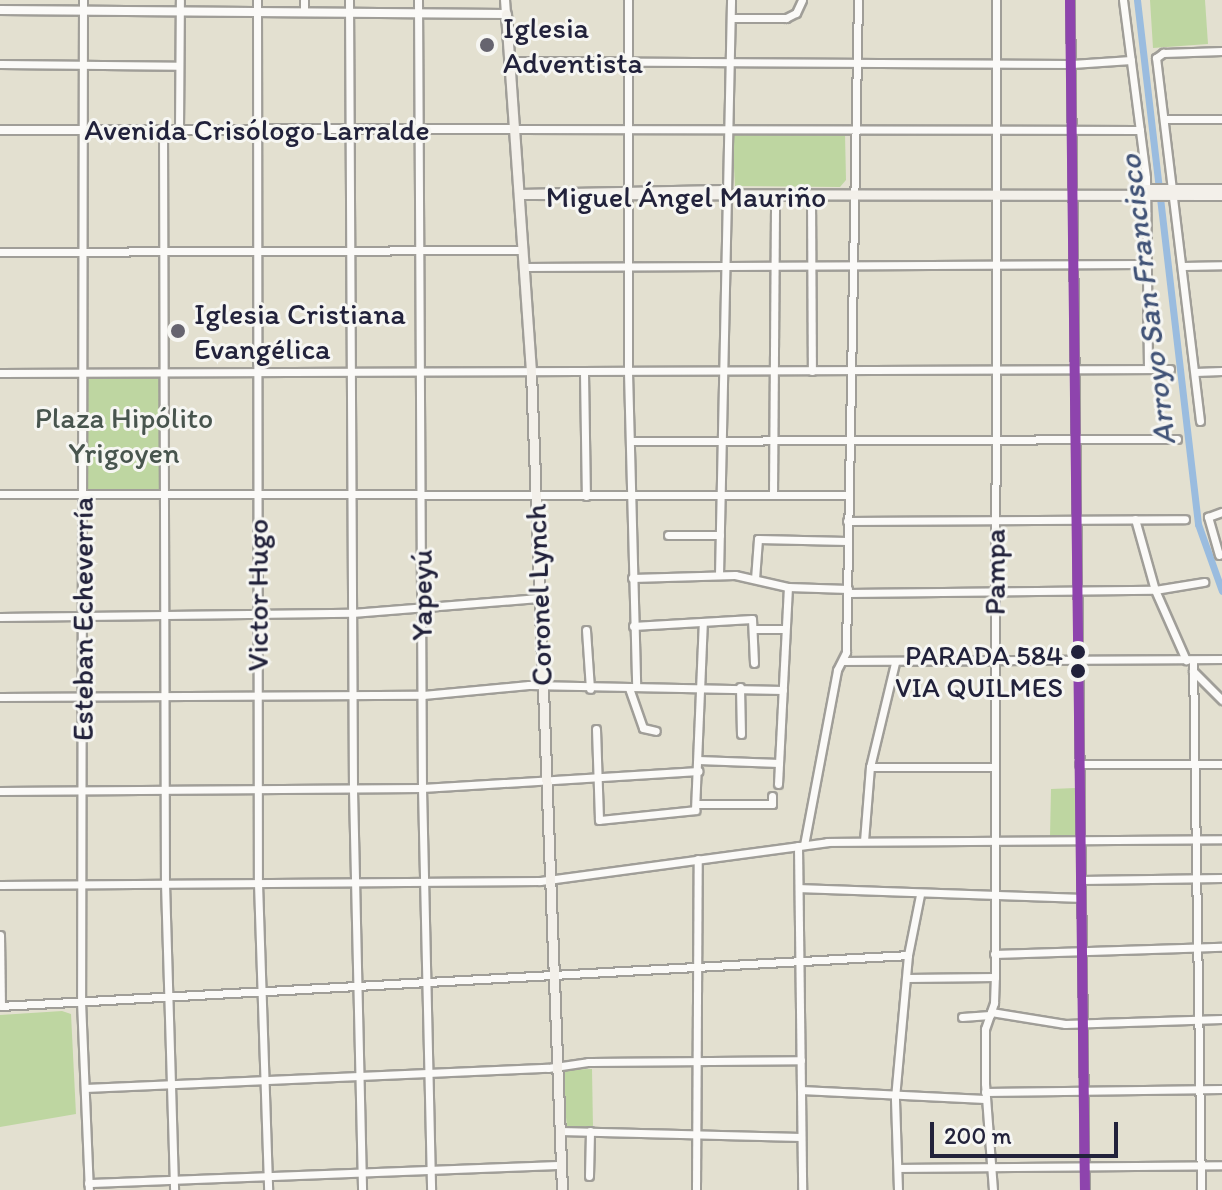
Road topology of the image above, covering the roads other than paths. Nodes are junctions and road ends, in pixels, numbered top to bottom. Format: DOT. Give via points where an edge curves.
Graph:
graph roads {
  1 [pos="83,0"];
  2 [pos="180,0"];
  3 [pos="257,0"];
  4 [pos="304,0"];
  5 [pos="349,0"];
  6 [pos="418,0"];
  7 [pos="505,0"];
  8 [pos="628,0"];
  9 [pos="731,0"];
  10 [pos="802,0"];
  11 [pos="858,0"];
  12 [pos="996,0"];
  13 [pos="1070,0"];
  14 [pos="1123,0"];
  15 [pos="0,10"];
  16 [pos="83,11"];
  17 [pos="180,11"];
  18 [pos="257,11"];
  19 [pos="304,12"];
  20 [pos="349,12"];
  21 [pos="418,12"];
  22 [pos="506,14"];
  23 [pos="731,18"];
  24 [pos="1222,51"];
  25 [pos="1131,60"];
  26 [pos="510,61"];
  27 [pos="629,62"];
  28 [pos="730,62"];
  29 [pos="0,64"];
  30 [pos="856,64"];
  31 [pos="994,64"];
  32 [pos="1072,64"];
  33 [pos="83,65"];
  34 [pos="179,66"];
  35 [pos="1165,119"];
  36 [pos="1222,119"];
  37 [pos="852,127"];
  38 [pos="629,128"];
  39 [pos="729,128"];
  40 [pos="163,129"];
  41 [pos="351,129"];
  42 [pos="515,129"];
  43 [pos="0,130"];
  44 [pos="83,130"];
  45 [pos="179,130"];
  46 [pos="256,130"];
  47 [pos="420,130"];
  48 [pos="995,130"];
  49 [pos="1140,130"];
  50 [pos="1072,131"];
  51 [pos="1222,189"];
  52 [pos="1072,192"];
  53 [pos="1172,192"];
  54 [pos="628,193"];
  55 [pos="728,193"];
  56 [pos="851,193"];
  57 [pos="993,193"];
  58 [pos="1147,193"];
  59 [pos="519,194"];
  60 [pos="1222,195"];
  61 [pos="775,196"];
  62 [pos="811,196"];
  63 [pos="258,250"];
  64 [pos="421,250"];
  65 [pos="523,250"];
  66 [pos="162,251"];
  67 [pos="352,251"];
  68 [pos="0,252"];
  69 [pos="83,252"];
  70 [pos="1144,264"];
  71 [pos="725,265"];
  72 [pos="851,265"];
  73 [pos="994,265"];
  74 [pos="1073,265"];
  75 [pos="1222,265"];
  76 [pos="628,266"];
  77 [pos="774,266"];
  78 [pos="1183,266"];
  79 [pos="524,267"];
  80 [pos="811,267"];
  81 [pos="1148,369"];
  82 [pos="1170,369"];
  83 [pos="812,371"];
  84 [pos="849,371"];
  85 [pos="1073,371"];
  86 [pos="1222,371"];
  87 [pos="258,372"];
  88 [pos="352,372"];
  89 [pos="421,372"];
  90 [pos="531,372"];
  91 [pos="628,372"];
  92 [pos="725,372"];
  93 [pos="773,372"];
  94 [pos="994,372"];
  95 [pos="1195,372"];
  96 [pos="0,373"];
  97 [pos="84,373"];
  98 [pos="163,373"];
  99 [pos="584,373"];
  100 [pos="1200,421"];
  101 [pos="1177,439"];
  102 [pos="630,441"];
  103 [pos="1074,441"];
  104 [pos="723,442"];
  105 [pos="848,443"];
  106 [pos="994,443"];
  107 [pos="773,444"];
  108 [pos="0,494"];
  109 [pos="84,494"];
  110 [pos="258,494"];
  111 [pos="352,494"];
  112 [pos="422,494"];
  113 [pos="163,495"];
  114 [pos="773,495"];
  115 [pos="846,495"];
  116 [pos="535,496"];
  117 [pos="586,496"];
  118 [pos="721,496"];
  119 [pos="630,497"];
  120 [pos="1222,512"];
  121 [pos="1135,519"];
  122 [pos="1185,519"];
  123 [pos="1075,520"];
  124 [pos="847,521"];
  125 [pos="995,521"];
  126 [pos="668,535"];
  127 [pos="720,535"];
  128 [pos="847,541"];
  129 [pos="1219,555"];
  130 [pos="719,575"];
  131 [pos="632,578"];
  132 [pos="755,579"];
  133 [pos="1204,582"];
  134 [pos="788,587"];
  135 [pos="1155,590"];
  136 [pos="848,591"];
  137 [pos="995,591"];
  138 [pos="1078,591"];
  139 [pos="538,598"];
  140 [pos="422,608"];
  141 [pos="352,613"];
  142 [pos="163,615"];
  143 [pos="258,616"];
  144 [pos="0,617"];
  145 [pos="85,617"];
  146 [pos="703,623"];
  147 [pos="633,626"];
  148 [pos="753,629"];
  149 [pos="785,629"];
  150 [pos="586,630"];
  151 [pos="1222,659"];
  152 [pos="1190,660"];
  153 [pos="843,661"];
  154 [pos="994,662"];
  155 [pos="1079,662"];
  156 [pos="754,663"];
  157 [pos="895,663"];
  158 [pos="1193,671"];
  159 [pos="542,686"];
  160 [pos="632,687"];
  161 [pos="700,687"];
  162 [pos="740,687"];
  163 [pos="590,689"];
  164 [pos="783,690"];
  165 [pos="353,694"];
  166 [pos="259,695"];
  167 [pos="423,695"];
  168 [pos="84,696"];
  169 [pos="165,696"];
  170 [pos="0,697"];
  171 [pos="1222,700"];
  172 [pos="596,729"];
  173 [pos="656,731"];
  174 [pos="741,734"];
  175 [pos="698,760"];
  176 [pos="779,763"];
  177 [pos="1079,764"];
  178 [pos="1222,764"];
  179 [pos="1195,765"];
  180 [pos="870,767"];
  181 [pos="994,767"];
  182 [pos="698,771"];
  183 [pos="595,777"];
  184 [pos="545,779"];
  185 [pos="778,784"];
  186 [pos="422,788"];
  187 [pos="259,790"];
  188 [pos="353,790"];
  189 [pos="0,791"];
  190 [pos="82,791"];
  191 [pos="166,792"];
  192 [pos="772,796"];
  193 [pos="696,807"];
  194 [pos="994,839"];
  195 [pos="1197,839"];
  196 [pos="1222,839"];
  197 [pos="1081,840"];
  198 [pos="864,841"];
  199 [pos="801,846"];
  200 [pos="698,859"];
  201 [pos="1197,878"];
  202 [pos="1222,878"];
  203 [pos="550,880"];
  204 [pos="1081,880"];
  205 [pos="165,883"];
  206 [pos="258,883"];
  207 [pos="424,883"];
  208 [pos="354,884"];
  209 [pos="0,885"];
  210 [pos="82,885"];
  211 [pos="800,888"];
  212 [pos="920,895"];
  213 [pos="994,897"];
  214 [pos="1080,898"];
  215 [pos="0,935"];
  216 [pos="1199,947"];
  217 [pos="1222,947"];
  218 [pos="1081,951"];
  219 [pos="994,954"];
  220 [pos="908,955"];
  221 [pos="800,959"];
  222 [pos="695,965"];
  223 [pos="554,974"];
  224 [pos="995,977"];
  225 [pos="907,978"];
  226 [pos="424,982"];
  227 [pos="355,985"];
  228 [pos="259,992"];
  229 [pos="166,996"];
  230 [pos="81,1001"];
  231 [pos="0,1006"];
  232 [pos="991,1014"];
  233 [pos="962,1017"];
  234 [pos="1199,1019"];
  235 [pos="1222,1019"];
  236 [pos="1081,1021"];
  237 [pos="801,1060"];
  238 [pos="696,1063"];
  239 [pos="557,1066"];
  240 [pos="428,1073"];
  241 [pos="358,1077"];
  242 [pos="263,1081"];
  243 [pos="170,1084"];
  244 [pos="85,1088"];
  245 [pos="1200,1089"];
  246 [pos="1222,1089"];
  247 [pos="801,1090"];
  248 [pos="1083,1091"];
  249 [pos="896,1093"];
  250 [pos="985,1095"];
  251 [pos="560,1131"];
  252 [pos="590,1131"];
  253 [pos="696,1133"];
  254 [pos="801,1137"];
  255 [pos="561,1165"];
  256 [pos="1201,1165"];
  257 [pos="1222,1165"];
  258 [pos="1084,1166"];
  259 [pos="898,1168"];
  260 [pos="992,1169"];
  261 [pos="430,1170"];
  262 [pos="361,1173"];
  263 [pos="589,1176"];
  264 [pos="267,1177"];
  265 [pos="174,1179"];
  266 [pos="89,1186"];
  267 [pos="174,1190"];
  268 [pos="268,1190"];
  269 [pos="362,1190"];
  270 [pos="431,1190"];
  271 [pos="562,1190"];
  272 [pos="696,1190"];
  273 [pos="802,1190"];
  274 [pos="898,1190"];
  275 [pos="993,1190"];
  276 [pos="1085,1190"];
  277 [pos="1201,1190"];
  1 -- 16 [label="street, Esteban Echeverría"];
  2 -- 17 [label="street"];
  3 -- 18 [label="street, Victor Hugo"];
  4 -- 19 [label="street"];
  5 -- 20 [label="street"];
  6 -- 21 [label="street, Yapeyú"];
  7 -- 22 [label="street, Coronel Lynch"];
  8 -- 27 [label="street"];
  9 -- 23 [label="street"];
  10 -- 23 [label="street" via="792,16"];
  11 -- 30 [label="street"];
  12 -- 31 [label="street, Pampa"];
  13 -- 32 [label="street"];
  14 -- 25 [label="street"];
  15 -- 16 [label="street"];
  16 -- 17 [label="street"];
  16 -- 33 [label="street, Esteban Echeverría"];
  17 -- 18 [label="street"];
  17 -- 34 [label="street"];
  18 -- 19 [label="street"];
  18 -- 46 [label="street, Victor Hugo"];
  19 -- 20 [label="street"];
  20 -- 21 [label="street"];
  20 -- 41 [label="street"];
  21 -- 22 [label="street"];
  21 -- 47 [label="street, Yapeyú"];
  22 -- 26 [label="main road, Coronel Lynch"];
  23 -- 28 [label="street"];
  24 -- 35 [label="street" via="1163,53 1156,62"];
  25 -- 32 [label="street"];
  25 -- 49 [label="street"];
  26 -- 27 [label="street"];
  26 -- 42 [label="main road, Coronel Lynch"];
  27 -- 28 [label="street"];
  27 -- 38 [label="street"];
  28 -- 30 [label="street"];
  28 -- 39 [label="street"];
  29 -- 33 [label="street"];
  30 -- 31 [label="street"];
  30 -- 37 [label="street"];
  31 -- 32 [label="street"];
  31 -- 48 [label="street, Pampa"];
  32 -- 50 [label="street"];
  33 -- 34 [label="street"];
  33 -- 44 [label="street, Esteban Echeverría"];
  34 -- 45 [label="street"];
  35 -- 36 [label="street"];
  35 -- 53 [label="street"];
  37 -- 39 [label="street"];
  37 -- 48 [label="street"];
  37 -- 56 [label="street"];
  38 -- 39 [label="street"];
  38 -- 42 [label="street"];
  38 -- 54 [label="street"];
  39 -- 55 [label="street"];
  40 -- 44 [label="street, Avenida Crisólogo Larralde"];
  40 -- 45 [label="street, Avenida Crisólogo Larralde"];
  40 -- 66 [label="street"];
  41 -- 46 [label="street, Avenida Crisólogo Larralde"];
  41 -- 47 [label="street, Avenida Crisólogo Larralde"];
  41 -- 67 [label="street"];
  42 -- 47 [label="street, Avenida Crisólogo Larralde"];
  42 -- 59 [label="main road, Coronel Lynch"];
  43 -- 44 [label="street, Avenida Crisólogo Larralde"];
  44 -- 69 [label="street, Esteban Echeverría"];
  45 -- 46 [label="street, Avenida Crisólogo Larralde"];
  46 -- 63 [label="street, Victor Hugo"];
  47 -- 64 [label="street, Yapeyú"];
  48 -- 50 [label="street"];
  48 -- 57 [label="street, Pampa"];
  49 -- 50 [label="street"];
  49 -- 58 [label="street"];
  50 -- 52 [label="street"];
  51 -- 53 [label="main road, Miguel Ángel Mauriño"];
  52 -- 57 [label="main road, Miguel Ángel Mauriño"];
  52 -- 58 [label="main road, Miguel Ángel Mauriño"];
  52 -- 74 [label="street"];
  53 -- 58 [label="main road, Miguel Ángel Mauriño"];
  53 -- 60 [label="main road, Miguel Ángel Mauriño"];
  53 -- 78 [label="street"];
  54 -- 55 [label="main road, Miguel Ángel Mauriño"];
  54 -- 59 [label="main road, Miguel Ángel Mauriño"];
  54 -- 76 [label="street"];
  55 -- 56 [label="main road, Miguel Ángel Mauriño"];
  55 -- 61 [label="main road, Miguel Ángel Mauriño"];
  55 -- 71 [label="street"];
  56 -- 57 [label="main road, Miguel Ángel Mauriño"];
  56 -- 62 [label="main road, Miguel Ángel Mauriño"];
  56 -- 72 [label="street"];
  57 -- 73 [label="street, Pampa"];
  58 -- 70 [label="street"];
  59 -- 65 [label="main road, Coronel Lynch"];
  61 -- 62 [label="main road, Miguel Ángel Mauriño"];
  61 -- 77 [label="street"];
  62 -- 80 [label="street"];
  63 -- 66 [label="street"];
  63 -- 67 [label="street"];
  63 -- 87 [label="street, Victor Hugo"];
  64 -- 65 [label="street"];
  64 -- 67 [label="street"];
  64 -- 89 [label="street, Yapeyú"];
  65 -- 79 [label="main road, Coronel Lynch"];
  66 -- 69 [label="street"];
  66 -- 98 [label="street"];
  67 -- 88 [label="street"];
  68 -- 69 [label="street"];
  69 -- 97 [label="street, Esteban Echeverría"];
  70 -- 74 [label="street"];
  70 -- 81 [label="street"];
  71 -- 76 [label="street"];
  71 -- 77 [label="street"];
  71 -- 92 [label="street"];
  72 -- 73 [label="street"];
  72 -- 80 [label="street"];
  72 -- 84 [label="street"];
  73 -- 74 [label="street"];
  73 -- 94 [label="street, Pampa"];
  74 -- 85 [label="street"];
  75 -- 78 [label="street"];
  76 -- 79 [label="street"];
  76 -- 91 [label="street"];
  77 -- 80 [label="street"];
  77 -- 93 [label="street"];
  78 -- 95 [label="street"];
  79 -- 90 [label="main road, Coronel Lynch"];
  80 -- 83 [label="street"];
  81 -- 82 [label="street"];
  81 -- 85 [label="street"];
  83 -- 84 [label="street"];
  83 -- 93 [label="street"];
  84 -- 94 [label="street"];
  84 -- 105 [label="street"];
  85 -- 94 [label="street"];
  85 -- 103 [label="street"];
  86 -- 95 [label="street"];
  87 -- 88 [label="street"];
  87 -- 98 [label="street"];
  87 -- 110 [label="street, Victor Hugo"];
  88 -- 89 [label="street"];
  88 -- 111 [label="street"];
  89 -- 90 [label="street"];
  89 -- 112 [label="street, Yapeyú"];
  90 -- 99 [label="street"];
  90 -- 116 [label="main road, Coronel Lynch"];
  91 -- 92 [label="street"];
  91 -- 99 [label="street"];
  91 -- 102 [label="street"];
  92 -- 93 [label="street"];
  92 -- 104 [label="street"];
  93 -- 107 [label="street"];
  94 -- 106 [label="street, Pampa"];
  95 -- 100 [label="street"];
  96 -- 97 [label="street"];
  97 -- 98 [label="street"];
  97 -- 109 [label="street, Esteban Echeverría"];
  98 -- 113 [label="street"];
  99 -- 117 [label="street"];
  101 -- 103 [label="street"];
  102 -- 104 [label="street"];
  102 -- 119 [label="street"];
  103 -- 106 [label="street"];
  103 -- 123 [label="street"];
  104 -- 107 [label="street"];
  104 -- 118 [label="street"];
  105 -- 106 [label="street"];
  105 -- 107 [label="street"];
  105 -- 115 [label="street"];
  106 -- 125 [label="street, Pampa"];
  107 -- 114 [label="street"];
  108 -- 109 [label="street"];
  109 -- 113 [label="street"];
  109 -- 145 [label="street, Esteban Echeverría"];
  110 -- 111 [label="street"];
  110 -- 113 [label="street"];
  110 -- 143 [label="street, Victor Hugo"];
  111 -- 112 [label="street"];
  111 -- 141 [label="street"];
  112 -- 116 [label="street"];
  112 -- 140 [label="street, Yapeyú"];
  113 -- 142 [label="street"];
  114 -- 115 [label="street"];
  114 -- 118 [label="street"];
  115 -- 124 [label="street"];
  116 -- 117 [label="street"];
  116 -- 139 [label="main road, Coronel Lynch"];
  117 -- 119 [label="street"];
  118 -- 119 [label="street"];
  118 -- 127 [label="street"];
  119 -- 131 [label="street"];
  120 -- 129 [label="street" via="1208,517"];
  121 -- 122 [label="street"];
  121 -- 123 [label="street"];
  121 -- 135 [label="street"];
  123 -- 125 [label="street"];
  123 -- 138 [label="street"];
  124 -- 125 [label="street"];
  124 -- 128 [label="street"];
  125 -- 137 [label="street, Pampa"];
  126 -- 127 [label="street"];
  127 -- 130 [label="street"];
  128 -- 132 [label="street" via="758,539"];
  128 -- 136 [label="street"];
  130 -- 131 [label="street"];
  130 -- 132 [label="street"];
  131 -- 147 [label="street"];
  132 -- 134 [label="street"];
  133 -- 135 [label="street"];
  134 -- 136 [label="street"];
  134 -- 149 [label="street"];
  135 -- 138 [label="street"];
  135 -- 152 [label="street"];
  136 -- 137 [label="street"];
  136 -- 153 [label="street"];
  137 -- 138 [label="street"];
  137 -- 154 [label="street, Pampa"];
  138 -- 155 [label="street"];
  139 -- 140 [label="street"];
  139 -- 159 [label="main road, Coronel Lynch"];
  140 -- 141 [label="street"];
  140 -- 167 [label="street, Yapeyú"];
  141 -- 143 [label="street"];
  141 -- 165 [label="street"];
  142 -- 143 [label="street"];
  142 -- 145 [label="street"];
  142 -- 169 [label="street"];
  143 -- 166 [label="street, Victor Hugo"];
  144 -- 145 [label="street"];
  145 -- 168 [label="street, Esteban Echeverría"];
  146 -- 147 [label="street"];
  146 -- 148 [label="street" via="752,619"];
  146 -- 161 [label="street"];
  147 -- 160 [label="street"];
  148 -- 149 [label="street"];
  148 -- 156 [label="street"];
  149 -- 164 [label="street"];
  150 -- 163 [label="street"];
  151 -- 152 [label="street"];
  152 -- 155 [label="street"];
  152 -- 158 [label="street"];
  153 -- 157 [label="street"];
  153 -- 199 [label="street"];
  154 -- 155 [label="street"];
  154 -- 157 [label="street"];
  154 -- 181 [label="street, Pampa"];
  155 -- 177 [label="street"];
  157 -- 180 [label="street"];
  158 -- 171 [label="street"];
  158 -- 179 [label="street"];
  159 -- 163 [label="street"];
  159 -- 167 [label="street"];
  159 -- 184 [label="main road, Coronel Lynch"];
  160 -- 161 [label="street"];
  160 -- 163 [label="street"];
  160 -- 173 [label="street" via="643,728"];
  161 -- 162 [label="street"];
  161 -- 175 [label="street"];
  162 -- 164 [label="street"];
  162 -- 174 [label="street"];
  164 -- 176 [label="street"];
  165 -- 166 [label="street"];
  165 -- 167 [label="street"];
  165 -- 188 [label="street"];
  166 -- 169 [label="street"];
  166 -- 187 [label="street, Victor Hugo"];
  167 -- 186 [label="street, Yapeyú"];
  168 -- 169 [label="street"];
  168 -- 170 [label="street"];
  168 -- 190 [label="street, Esteban Echeverría"];
  169 -- 191 [label="street"];
  172 -- 183 [label="street"];
  175 -- 176 [label="street"];
  175 -- 182 [label="street"];
  176 -- 185 [label="street"];
  177 -- 179 [label="street"];
  177 -- 197 [label="street"];
  178 -- 179 [label="street"];
  179 -- 195 [label="street"];
  180 -- 181 [label="street"];
  180 -- 198 [label="street"];
  181 -- 194 [label="street, Pampa"];
  182 -- 183 [label="street"];
  182 -- 193 [label="street"];
  183 -- 184 [label="street"];
  183 -- 193 [label="street" via="599,820"];
  184 -- 186 [label="street"];
  184 -- 203 [label="main road, Coronel Lynch"];
  186 -- 188 [label="street"];
  186 -- 207 [label="street, Yapeyú"];
  187 -- 188 [label="street"];
  187 -- 191 [label="street"];
  187 -- 206 [label="street, Victor Hugo"];
  188 -- 208 [label="street"];
  189 -- 190 [label="street"];
  190 -- 191 [label="street"];
  190 -- 210 [label="street, Esteban Echeverría"];
  191 -- 205 [label="street"];
  192 -- 193 [label="street" via="772,804"];
  194 -- 197 [label="street"];
  194 -- 198 [label="street"];
  194 -- 213 [label="street, Pampa"];
  195 -- 196 [label="street"];
  195 -- 197 [label="street"];
  195 -- 201 [label="street"];
  197 -- 204 [label="street"];
  198 -- 199 [label="street"];
  199 -- 200 [label="street"];
  199 -- 211 [label="street"];
  200 -- 203 [label="street"];
  200 -- 222 [label="street"];
  201 -- 202 [label="street"];
  201 -- 204 [label="street"];
  201 -- 216 [label="street"];
  203 -- 207 [label="street"];
  203 -- 223 [label="main road, Coronel Lynch"];
  204 -- 214 [label="street"];
  205 -- 206 [label="street"];
  205 -- 210 [label="street"];
  205 -- 229 [label="street"];
  206 -- 208 [label="street"];
  206 -- 228 [label="street, Victor Hugo"];
  207 -- 208 [label="street"];
  207 -- 226 [label="street, Yapeyú"];
  208 -- 227 [label="street"];
  209 -- 210 [label="street"];
  210 -- 230 [label="street, Esteban Echeverría"];
  211 -- 212 [label="street"];
  211 -- 221 [label="street"];
  212 -- 213 [label="street"];
  212 -- 220 [label="street"];
  213 -- 214 [label="street"];
  213 -- 219 [label="street, Pampa"];
  214 -- 218 [label="street"];
  215 -- 231 [label="street"];
  216 -- 217 [label="street"];
  216 -- 218 [label="street"];
  216 -- 234 [label="street"];
  218 -- 219 [label="street"];
  218 -- 236 [label="street"];
  219 -- 224 [label="street, Pampa"];
  220 -- 221 [label="street"];
  220 -- 225 [label="street"];
  221 -- 222 [label="street"];
  221 -- 237 [label="street"];
  222 -- 223 [label="street"];
  222 -- 238 [label="street"];
  223 -- 226 [label="street"];
  223 -- 239 [label="main road, Coronel Lynch"];
  224 -- 225 [label="street"];
  224 -- 232 [label="street, Pampa"];
  225 -- 249 [label="street"];
  226 -- 227 [label="street"];
  226 -- 240 [label="street, Yapeyú"];
  227 -- 228 [label="street"];
  227 -- 241 [label="street"];
  228 -- 229 [label="street"];
  228 -- 242 [label="street, Victor Hugo"];
  229 -- 230 [label="street"];
  229 -- 243 [label="street"];
  230 -- 231 [label="street"];
  230 -- 244 [label="street, Esteban Echeverría"];
  232 -- 233 [label="street"];
  232 -- 236 [label="street" via="1054,1023"];
  232 -- 250 [label="street, Pampa"];
  234 -- 235 [label="street"];
  234 -- 236 [label="street"];
  234 -- 245 [label="street"];
  236 -- 248 [label="street"];
  237 -- 238 [label="street"];
  237 -- 247 [label="street"];
  238 -- 239 [label="street"];
  238 -- 253 [label="street"];
  239 -- 240 [label="street"];
  239 -- 251 [label="main road, Coronel Lynch"];
  240 -- 241 [label="street"];
  240 -- 261 [label="street, Yapeyú"];
  241 -- 242 [label="street"];
  241 -- 262 [label="street"];
  242 -- 243 [label="street"];
  242 -- 264 [label="street, Victor Hugo"];
  243 -- 244 [label="street"];
  243 -- 265 [label="street"];
  244 -- 266 [label="street, Esteban Echeverría"];
  245 -- 246 [label="street"];
  245 -- 248 [label="street"];
  245 -- 256 [label="street"];
  247 -- 249 [label="street"];
  247 -- 254 [label="street"];
  248 -- 250 [label="street"];
  248 -- 258 [label="street"];
  249 -- 250 [label="street"];
  249 -- 259 [label="street"];
  250 -- 260 [label="street, Pampa"];
  251 -- 252 [label="street"];
  251 -- 255 [label="main road, Coronel Lynch"];
  252 -- 253 [label="street"];
  252 -- 263 [label="street"];
  253 -- 254 [label="street"];
  253 -- 272 [label="street"];
  254 -- 273 [label="street"];
  255 -- 261 [label="street"];
  255 -- 271 [label="main road, Coronel Lynch"];
  256 -- 257 [label="street"];
  256 -- 258 [label="street"];
  256 -- 277 [label="street"];
  258 -- 260 [label="street"];
  258 -- 276 [label="street"];
  259 -- 260 [label="street"];
  259 -- 274 [label="street"];
  260 -- 275 [label="street, Pampa"];
  261 -- 262 [label="street"];
  261 -- 270 [label="street, Yapeyú"];
  262 -- 264 [label="street"];
  262 -- 269 [label="street"];
  264 -- 265 [label="street"];
  264 -- 268 [label="street, Victor Hugo"];
  265 -- 266 [label="street"];
  265 -- 267 [label="street"];
}
